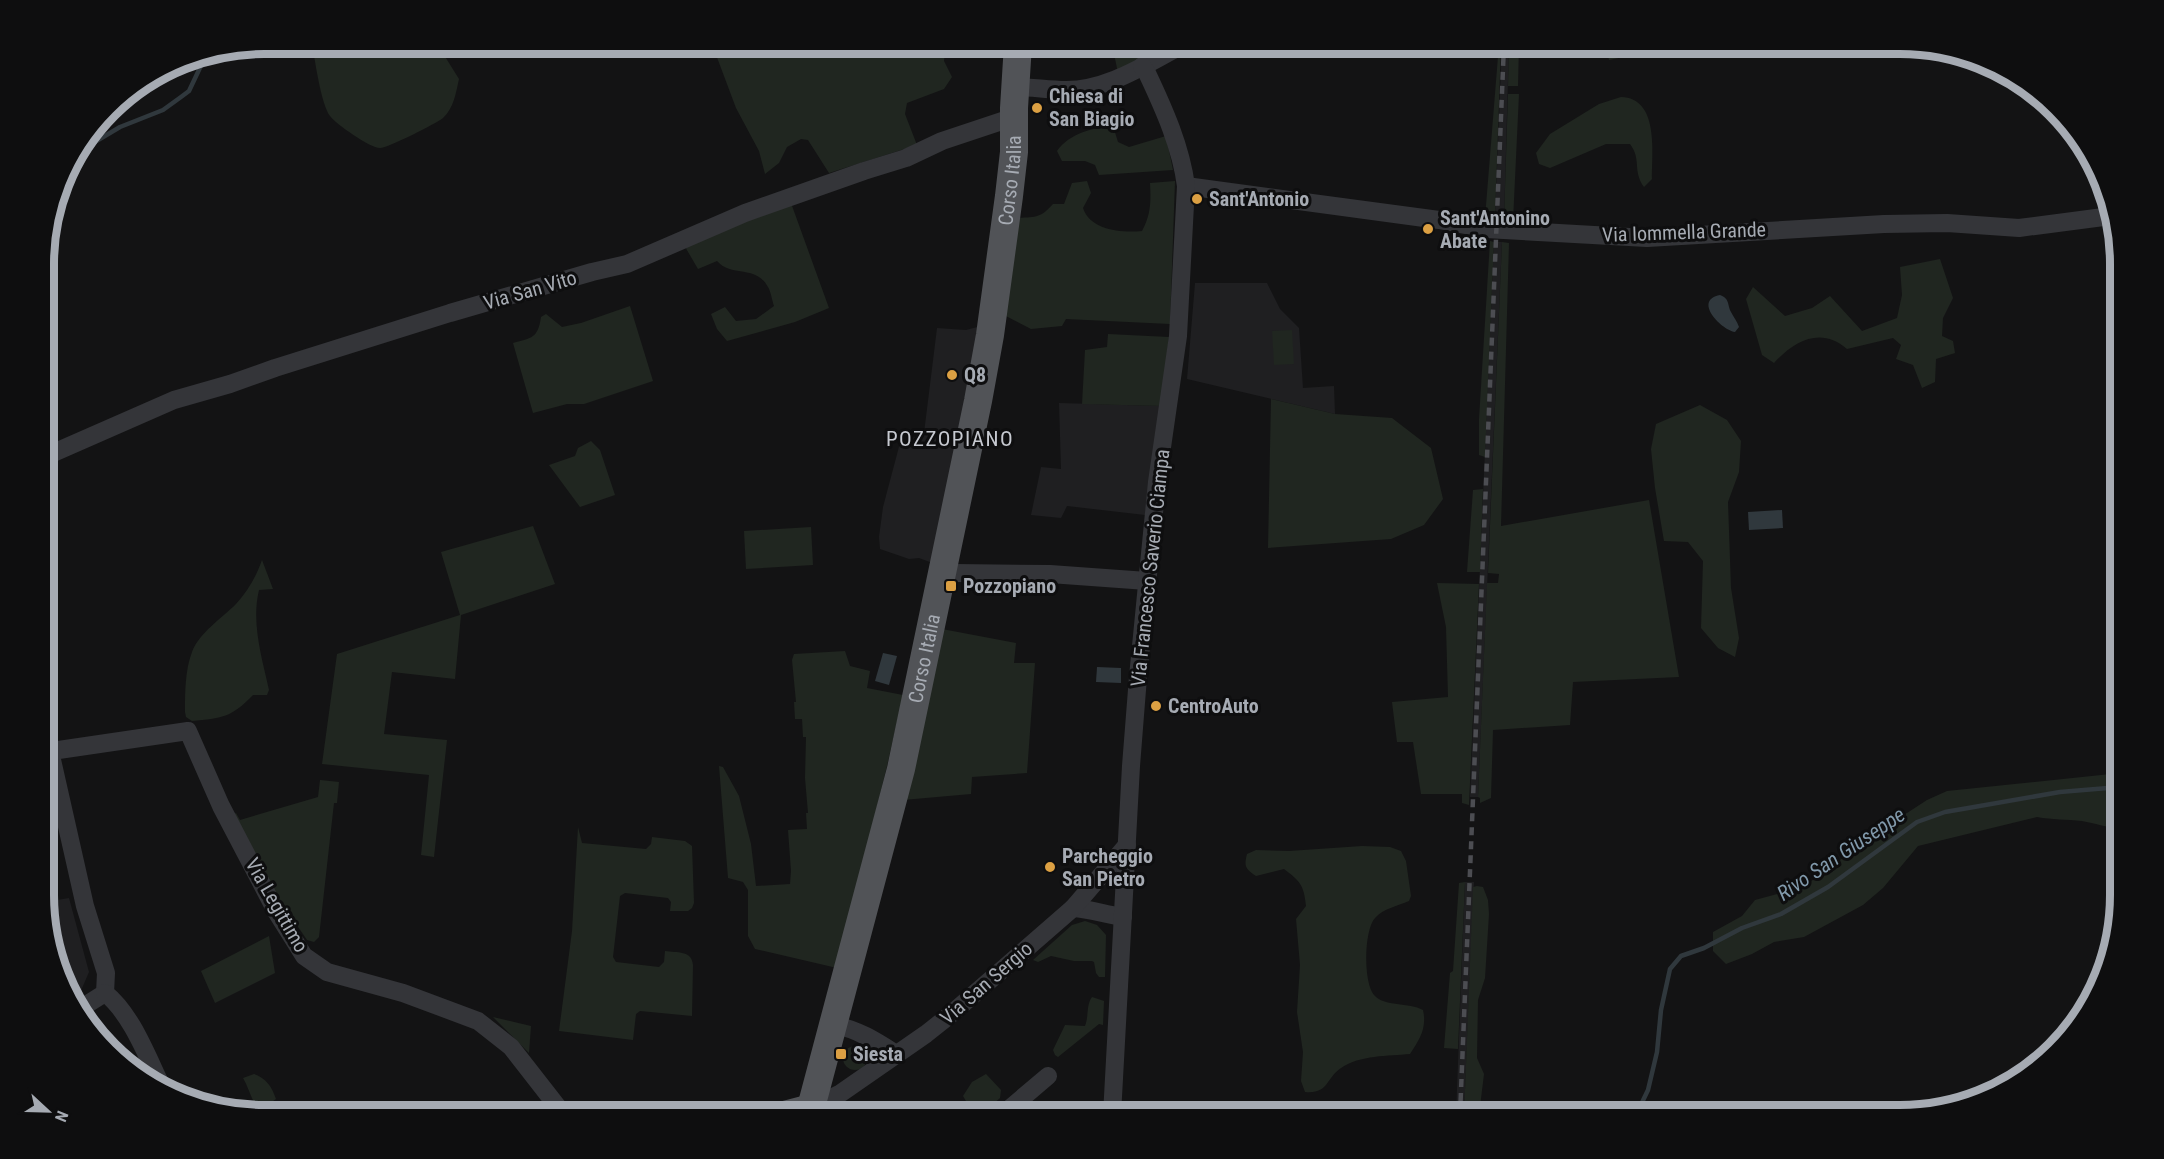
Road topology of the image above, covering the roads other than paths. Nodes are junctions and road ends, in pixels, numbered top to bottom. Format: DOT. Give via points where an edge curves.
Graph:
graph roads {
  1 [pos="1017,54"];
  2 [pos="1165,54"];
  3 [pos="1142,66"];
  4 [pos="1015,87"];
  5 [pos="1014,117"];
  6 [pos="1186,186"];
  7 [pos="2105,217"];
  8 [pos="54,453"];
  9 [pos="954,573"];
  10 [pos="1147,581"];
  11 [pos="54,751"];
  12 [pos="54,780"];
  13 [pos="1127,845"];
  14 [pos="1073,908"];
  15 [pos="1123,917"];
  16 [pos="105,993"];
  17 [pos="85,1005"];
  18 [pos="834,1025"];
  19 [pos="896,1054"];
  20 [pos="157,1076"];
  21 [pos="1048,1076"];
  22 [pos="556,1105"];
  23 [pos="804,1105"];
  24 [pos="817,1105"];
  25 [pos="1014,1105"];
  26 [pos="1113,1105"];
  1 -- 4 [label="main road, Corso Italia"];
  2 -- 3 [label="street"];
  3 -- 4 [label="street" via="1120,78 1067,90"];
  3 -- 6 [label="street, Via Francesco Saverio Ciampa" via="1171,128"];
  4 -- 5 [label="main road, Corso Italia"];
  5 -- 8 [label="street, Via San Vito" via="745,213 627,264 450,313 174,400"];
  5 -- 18 [label="main road, Corso Italia" via="1009,196 978,401 901,769"];
  6 -- 7 [label="street, Via Iommella Grande" via="1486,229 1636,237 1884,224 2019,228"];
  6 -- 10 [label="street, Via Francesco Saverio Ciampa" via="1178,332"];
  9 -- 10 [label="street" via="1050,573"];
  10 -- 13 [label="street, Via Francesco Saverio Ciampa"];
  11 -- 22 [label="street, Via Legittimo" via="188,731 221,806 304,956 327,972 403,993 478,1021 511,1047"];
  12 -- 16 [label="street" via="106,973"];
  13 -- 14 [label="street, Via San Sergio"];
  13 -- 15 [label="street, Via Francesco Saverio Ciampa"];
  14 -- 15 [label="street"];
  14 -- 19 [label="street, Via San Sergio" via="950,1015"];
  15 -- 26 [label="street, Via Francesco Saverio Ciampa"];
  16 -- 17 [label="street"];
  16 -- 20 [label="street" via="138,1036"];
  18 -- 19 [label="street" via="849,1028"];
  18 -- 23 [label="main road, Corso Italia"];
  19 -- 24 [label="street, Via San Sergio"];
  21 -- 25 [label="street"];
}
